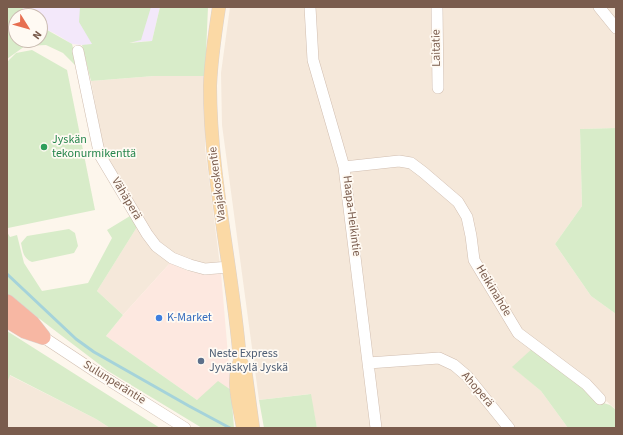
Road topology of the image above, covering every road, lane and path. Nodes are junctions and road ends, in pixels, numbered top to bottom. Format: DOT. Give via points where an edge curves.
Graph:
graph roads {
  1 [pos="219,7"];
  2 [pos="310,7"];
  3 [pos="437,7"];
  4 [pos="599,7"];
  5 [pos="616,28"];
  6 [pos="78,51"];
  7 [pos="438,88"];
  8 [pos="344,167"];
  9 [pos="229,268"];
  10 [pos="7,302"];
  11 [pos="7,320"];
  12 [pos="43,337"];
  13 [pos="240,361"];
  14 [pos="368,363"];
  15 [pos="600,399"];
  16 [pos="185,428"];
  17 [pos="243,428"];
  18 [pos="253,428"];
  19 [pos="376,428"];
  20 [pos="509,428"];
  1 -- 9 [label="main road, Vaajakoskentie" via="210,85 216,175"];
  2 -- 8 [label="street, Haapa-Heikintie" via="312,60"];
  3 -- 7 [label="street, Laitatie"];
  4 -- 5 [label="street"];
  6 -- 9 [label="street, Vähäperä" via="101,157 147,234 156,246 172,258 190,266 205,269"];
  8 -- 14 [label="street, Haapa-Heikintie"];
  8 -- 15 [label="street, Heikinahde" via="399,161 411,163 458,202 467,217 474,260 518,333 586,384"];
  9 -- 13 [label="main road, Vaajakoskentie"];
  10 -- 12 [label="highway" via="32,323"];
  11 -- 12 [label="highway" via="25,331"];
  12 -- 16 [label="street, Sulunperäntie"];
  13 -- 17 [label="main road, Vaajakoskentie" via="236,369 236,382"];
  13 -- 18 [label="main road, Vaajakoskentie" via="245,369"];
  14 -- 19 [label="street, Haapa-Heikintie"];
  14 -- 20 [label="street, Ahoperä" via="439,358 454,365 467,376"];
}
